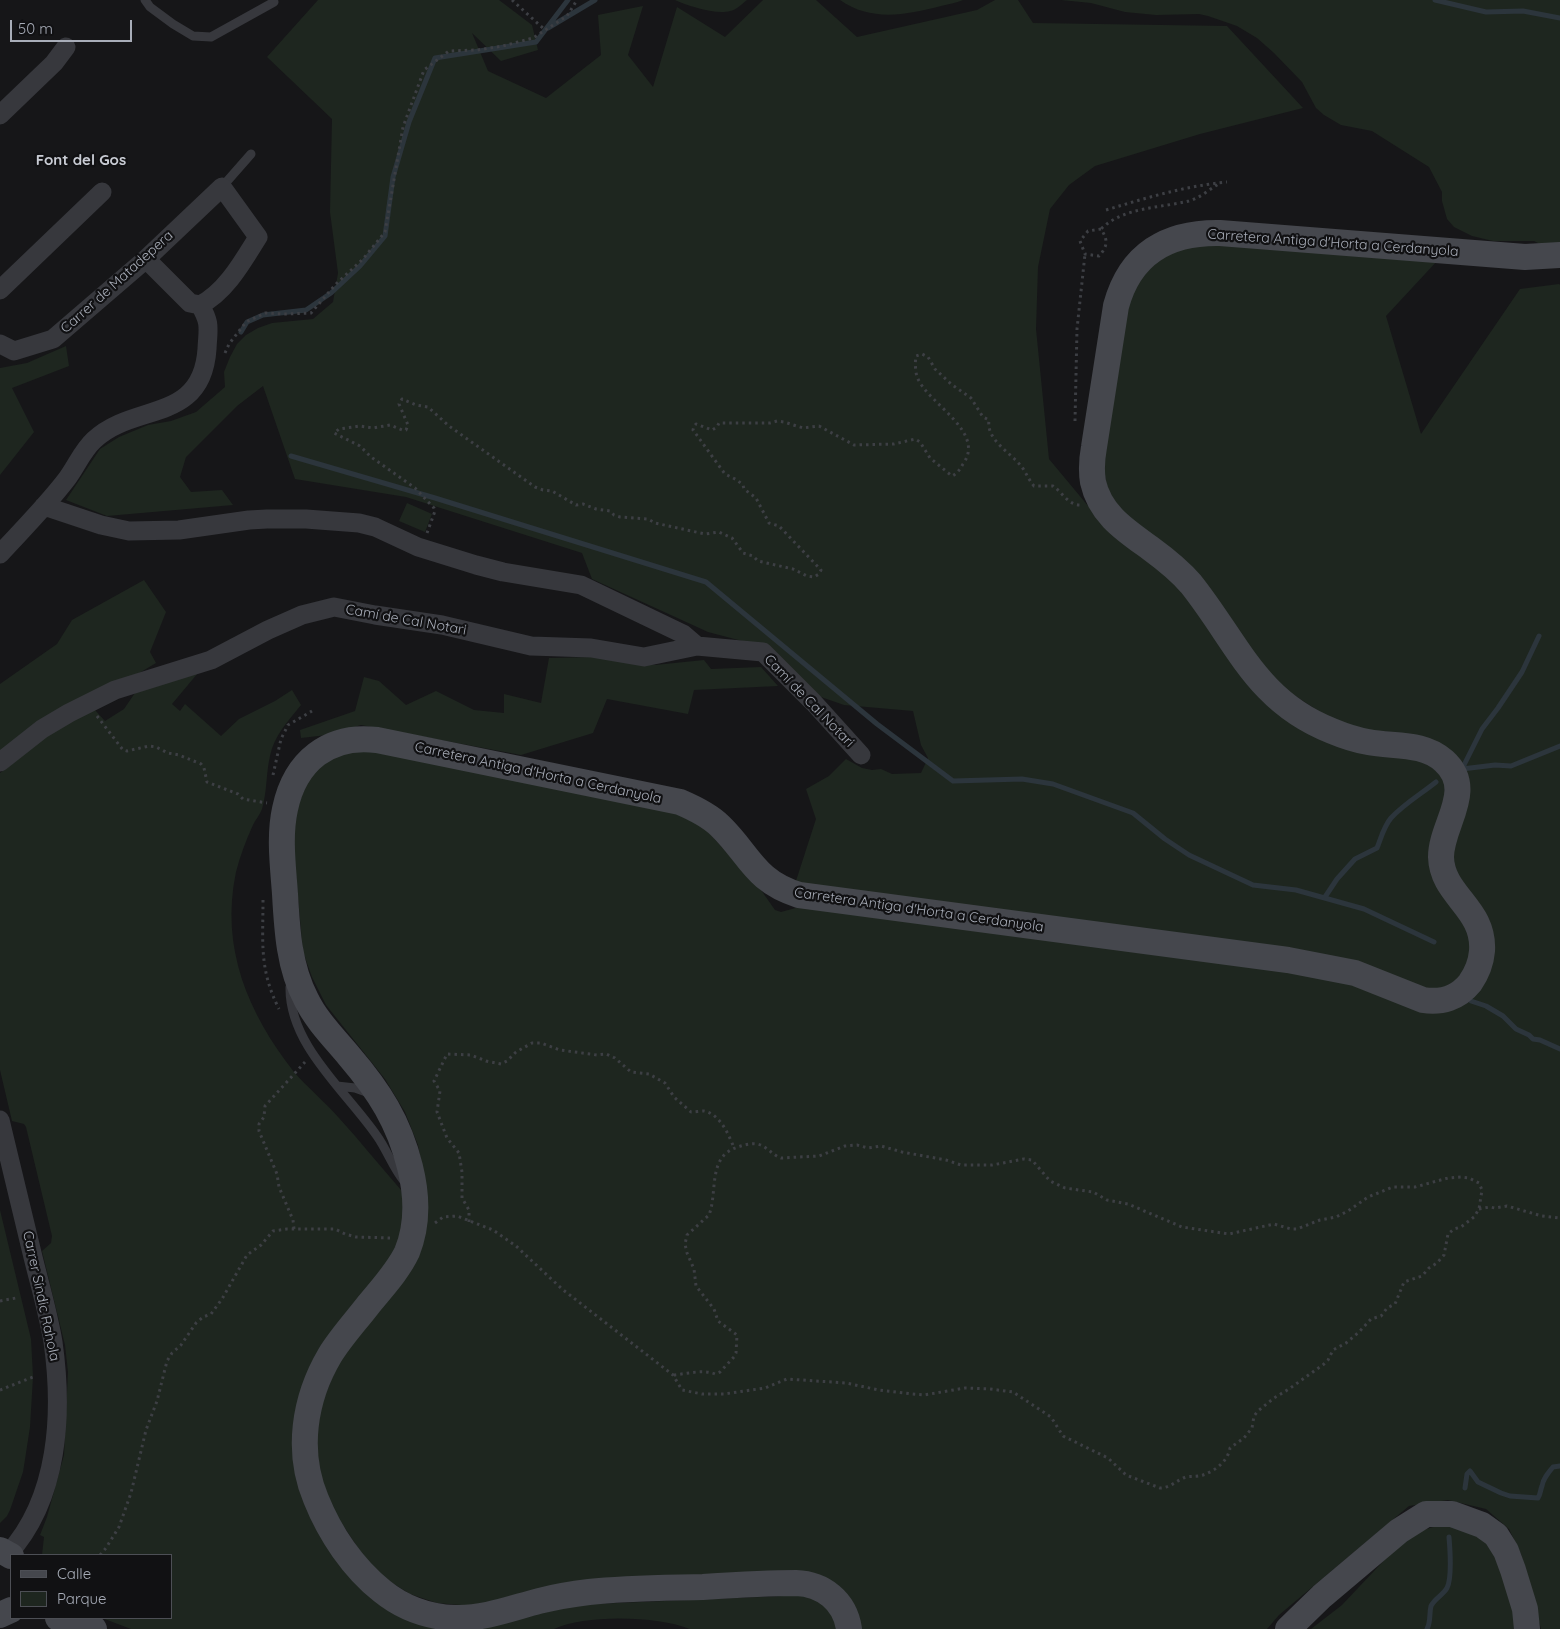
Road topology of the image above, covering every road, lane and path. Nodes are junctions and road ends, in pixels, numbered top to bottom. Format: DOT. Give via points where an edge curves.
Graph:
graph roads {
  1 [pos="145,0"];
  2 [pos="512,0"];
  3 [pos="577,0"];
  4 [pos="274,2"];
  5 [pos="545,30"];
  6 [pos="66,47"];
  7 [pos="0,115"];
  8 [pos="251,154"];
  9 [pos="1227,182"];
  10 [pos="1220,183"];
  11 [pos="222,186"];
  12 [pos="102,192"];
  13 [pos="1106,210"];
  14 [pos="1101,229"];
  15 [pos="1085,254"];
  16 [pos="1560,255"];
  17 [pos="146,259"];
  18 [pos="0,290"];
  19 [pos="200,305"];
  20 [pos="0,344"];
  21 [pos="223,358"];
  22 [pos="1075,426"];
  23 [pos="1085,501"];
  24 [pos="44,506"];
  25 [pos="424,535"];
  26 [pos="0,554"];
  27 [pos="697,646"];
  28 [pos="88,703"];
  29 [pos="860,755"];
  30 [pos="0,762"];
  31 [pos="269,803"];
  32 [pos="294,967"];
  33 [pos="309,1058"];
  34 [pos="337,1086"];
  35 [pos="390,1110"];
  36 [pos="0,1120"];
  37 [pos="734,1148"];
  38 [pos="415,1194"];
  39 [pos="1479,1209"];
  40 [pos="1560,1218"];
  41 [pos="469,1222"];
  42 [pos="414,1228"];
  43 [pos="294,1229"];
  44 [pos="16,1298"];
  45 [pos="0,1301"];
  46 [pos="674,1375"];
  47 [pos="33,1378"];
  48 [pos="0,1390"];
  49 [pos="6,1553"];
  50 [pos="101,1554"];
  51 [pos="63,1619"];
  52 [pos="86,1624"];
  53 [pos="849,1629"];
  54 [pos="1288,1629"];
  55 [pos="1528,1629"];
  1 -- 4 [label="lane" via="150,7 193,36 211,37"];
  2 -- 5 [label="path"];
  3 -- 5 [label="path" via="567,16"];
  5 -- 21 [label="path" via="533,38 503,46 449,51 424,70 403,127 386,232 311,313 265,313 246,322"];
  6 -- 7 [label="street" via="54,63"];
  8 -- 11 [label="lane"];
  9 -- 10 [label="path"];
  10 -- 13 [label="path" via="1165,192"];
  10 -- 14 [label="path" via="1192,200 1135,211 1108,222"];
  11 -- 17 [label="street, Carrer de Matadepera"];
  11 -- 19 [label="street" via="258,238 234,274 208,302"];
  12 -- 18 [label="street"];
  14 -- 15 [label="path" via="1088,231 1080,241"];
  14 -- 15 [label="path" via="1106,238 1106,248 1099,256"];
  15 -- 22 [label="path" via="1077,329"];
  16 -- 32 [label="street, Carretera Antiga d'Horta a Cerdanyola" via="1525,257 1220,233 1174,239 1154,248 1125,279 1116,306 1094,447 1093,481 1107,513 1180,571 1268,690 1299,714 1331,730 1368,742 1424,750 1450,768 1458,789 1442,846 1443,870 1477,922 1482,938 1478,968 1456,995 1442,1001 1423,1000 1355,973 1288,960 799,895 764,878 720,826 680,802 365,738 340,742 318,752 300,772 288,796 282,849"];
  17 -- 19 [label="street" via="190,302"];
  17 -- 20 [label="street, Carrer de Matadepera" via="53,339 14,351"];
  19 -- 24 [label="street" via="209,320 205,367 196,384 174,404 116,425 98,436"];
  23 -- 25 [label="path" via="1076,506 1053,486 1034,486 1022,467 998,443 990,430 990,420 983,417 971,398 950,384 928,357 918,354 915,362 917,378 956,421 968,442 970,450 966,461 952,476 930,458 915,439 894,444 854,445 819,426 804,428 777,421 770,424 719,423 712,430 694,426 700,441 725,474 743,485 756,498 769,523 779,526 821,570 814,577 758,561 743,552 732,538 719,532 705,534 648,519 620,517 583,504 576,505 515,474 428,407 416,406 402,399 399,404 408,426 406,430 390,425 360,426 339,429 334,433 360,446 415,488 434,508 435,515"];
  24 -- 26 [label="street"];
  24 -- 27 [label="street" via="129,531 179,530 258,520 359,523 418,547 476,565 581,584 683,634"];
  27 -- 28 [label="street, Camí de Cal Notari" via="644,657 590,648 531,646 442,625 334,607 309,613 268,630 211,660 115,690"];
  27 -- 29 [label="street, Camí de Cal Notari" via="763,652"];
  28 -- 30 [label="street, Camí de Cal Notari" via="42,729"];
  28 -- 31 [label="path" via="123,750 149,746 179,755 201,764 207,782 238,794 242,799"];
  32 -- 34 [label="lane" via="290,988 293,1012 309,1050"];
  32 -- 35 [label="street, Carretera Antiga d'Horta a Cerdanyola" via="316,1017"];
  33 -- 43 [label="path" via="265,1106 264,1117 259,1124"];
  34 -- 35 [label="lane" via="376,1095"];
  34 -- 38 [label="lane" via="376,1135 400,1177"];
  35 -- 38 [label="street, Carretera Antiga d'Horta a Cerdanyola" via="405,1149"];
  36 -- 49 [label="street, Carrer Síndic Rahola" via="52,1339 58,1395 53,1451 41,1501 22,1538"];
  37 -- 39 [label="path" via="757,1144 781,1158 819,1156 846,1146 881,1146 961,1165 1032,1160 1050,1181 1065,1188 1093,1192 1182,1227 1229,1234 1274,1224 1297,1229 1336,1217 1368,1197 1393,1187 1415,1188 1448,1178 1469,1178 1479,1183 1482,1190"];
  37 -- 41 [label="path" via="728,1131 714,1116 704,1111 691,1112 674,1097 665,1083 650,1074 631,1072 606,1054 560,1050 541,1043 532,1043 501,1064 471,1055 447,1054 434,1082 440,1091 437,1112 447,1138 458,1153 462,1198 469,1210"];
  37 -- 46 [label="path" via="722,1157 718,1165 709,1215 687,1235 684,1244 696,1286 714,1309 718,1321 738,1336 736,1353 715,1374"];
  38 -- 42 [label="street, Carretera Antiga d'Horta a Cerdanyola"];
  39 -- 40 [label="path" via="1507,1206"];
  39 -- 46 [label="path" via="1461,1228 1448,1234 1444,1255 1438,1263 1422,1276 1404,1282 1395,1304 1372,1319 1346,1344 1333,1350 1324,1364 1258,1411 1252,1428 1230,1448 1221,1464 1211,1472 1187,1477 1165,1488 1126,1475 1108,1458 1063,1436 1051,1417 1013,1392 965,1388 924,1395 846,1383 788,1379 765,1388 702,1394 682,1390"];
  41 -- 42 [label="path" via="456,1216 443,1217 430,1226"];
  41 -- 46 [label="path" via="493,1230 516,1246 562,1289"];
  42 -- 43 [label="path" via="395,1238 356,1237 335,1229"];
  42 -- 53 [label="street, Carretera Antiga d'Horta a Cerdanyola" via="407,1251 396,1270 339,1342 322,1369 306,1422 306,1460 311,1486 330,1529 344,1550 382,1592 411,1608 454,1618 611,1590 806,1583 816,1585 833,1596 845,1614"];
  43 -- 50 [label="path" via="273,1231 247,1255 222,1299 210,1314 196,1323 167,1361 128,1501 119,1527"];
  44 -- 45 [label="path"];
  47 -- 48 [label="path"];
  51 -- 52 [label="street"];
  54 -- 55 [label="street" via="1399,1530 1426,1514 1452,1514 1482,1525 1496,1535 1513,1570"];
}
